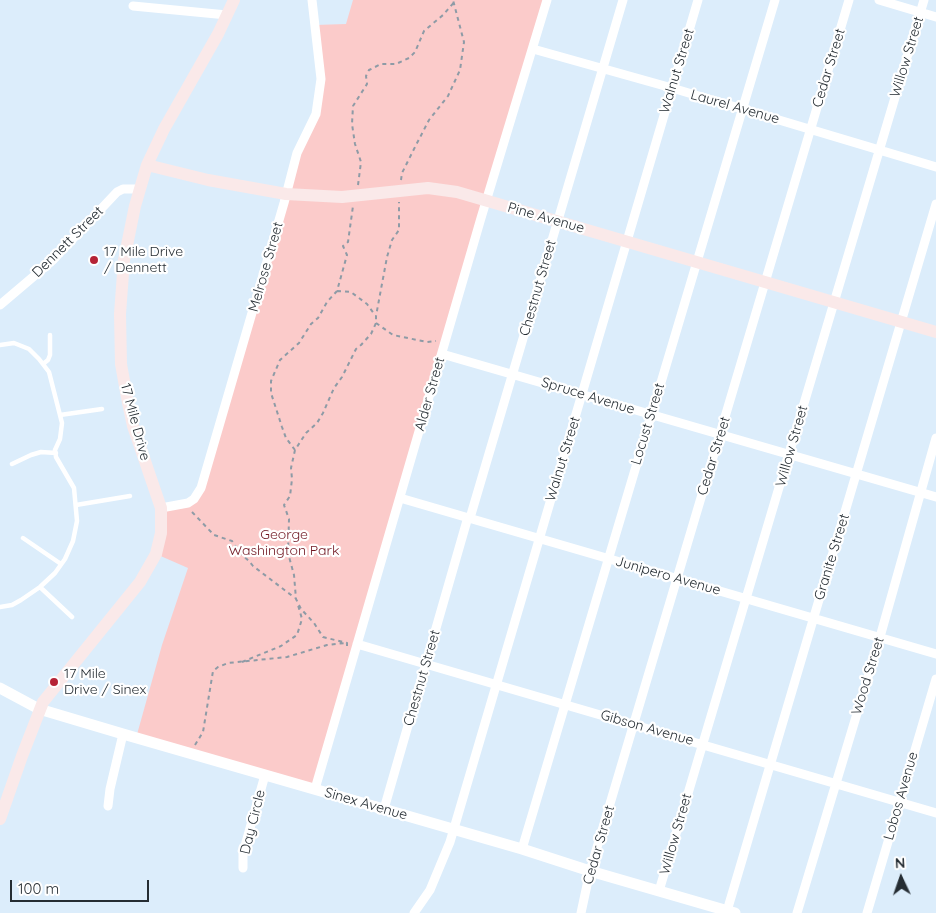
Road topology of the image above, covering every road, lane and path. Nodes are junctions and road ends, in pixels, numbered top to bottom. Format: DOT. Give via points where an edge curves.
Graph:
graph roads {
  1 [pos="234,0"];
  2 [pos="312,0"];
  3 [pos="547,0"];
  4 [pos="623,0"];
  5 [pos="698,0"];
  6 [pos="775,0"];
  7 [pos="849,0"];
  8 [pos="879,0"];
  9 [pos="924,0"];
  10 [pos="454,1"];
  11 [pos="133,6"];
  12 [pos="920,12"];
  13 [pos="227,15"];
  14 [pos="936,17"];
  15 [pos="533,49"];
  16 [pos="603,69"];
  17 [pos="672,88"];
  18 [pos="742,109"];
  19 [pos="810,129"];
  20 [pos="879,150"];
  21 [pos="147,165"];
  22 [pos="936,167"];
  23 [pos="401,184"];
  24 [pos="139,189"];
  25 [pos="286,194"];
  26 [pos="356,196"];
  27 [pos="486,200"];
  28 [pos="399,202"];
  29 [pos="936,204"];
  30 [pos="557,221"];
  31 [pos="627,241"];
  32 [pos="696,262"];
  33 [pos="765,282"];
  34 [pos="337,291"];
  35 [pos="834,302"];
  36 [pos="0,305"];
  37 [pos="376,316"];
  38 [pos="902,322"];
  39 [pos="376,323"];
  40 [pos="936,332"];
  41 [pos="50,335"];
  42 [pos="446,340"];
  43 [pos="0,345"];
  44 [pos="442,354"];
  45 [pos="43,364"];
  46 [pos="513,374"];
  47 [pos="582,394"];
  48 [pos="102,410"];
  49 [pos="60,415"];
  50 [pos="651,415"];
  51 [pos="721,435"];
  52 [pos="936,438"];
  53 [pos="295,450"];
  54 [pos="56,452"];
  55 [pos="790,456"];
  56 [pos="12,464"];
  57 [pos="857,474"];
  58 [pos="920,493"];
  59 [pos="130,496"];
  60 [pos="936,497"];
  61 [pos="400,498"];
  62 [pos="188,503"];
  63 [pos="76,505"];
  64 [pos="162,508"];
  65 [pos="469,518"];
  66 [pos="23,538"];
  67 [pos="539,538"];
  68 [pos="607,558"];
  69 [pos="61,564"];
  70 [pos="678,578"];
  71 [pos="40,587"];
  72 [pos="296,599"];
  73 [pos="747,599"];
  74 [pos="0,607"];
  75 [pos="72,617"];
  76 [pos="813,618"];
  77 [pos="880,637"];
  78 [pos="347,643"];
  79 [pos="357,644"];
  80 [pos="345,653"];
  81 [pos="936,654"];
  82 [pos="242,662"];
  83 [pos="426,664"];
  84 [pos="936,679"];
  85 [pos="495,684"];
  86 [pos="0,688"];
  87 [pos="564,704"];
  88 [pos="40,709"];
  89 [pos="634,724"];
  90 [pos="123,734"];
  91 [pos="702,744"];
  92 [pos="190,753"];
  93 [pos="770,764"];
  94 [pos="265,775"];
  95 [pos="835,783"];
  96 [pos="315,789"];
  97 [pos="900,802"];
  98 [pos="108,806"];
  99 [pos="384,809"];
  100 [pos="936,813"];
  101 [pos="0,819"];
  102 [pos="453,830"];
  103 [pos="522,849"];
  104 [pos="243,868"];
  105 [pos="590,871"];
  106 [pos="660,891"];
  107 [pos="731,912"];
  108 [pos="414,913"];
  109 [pos="581,913"];
  110 [pos="797,913"];
  111 [pos="867,913"];
  1 -- 13 [label="main road, 17 Mile Drive"];
  2 -- 25 [label="street, Melrose Street" via="321,79 318,106 297,153"];
  3 -- 15 [label="street, Alder Street"];
  4 -- 16 [label="street, Chestnut Street"];
  5 -- 17 [label="street, Walnut Street"];
  6 -- 18 [label="street, Locust Street"];
  7 -- 19 [label="street, Cedar Street"];
  8 -- 12 [label="street"];
  9 -- 12 [label="street, Willow Street"];
  10 -- 23 [label="path" via="464,42 460,70 448,96 415,146 402,173"];
  10 -- 26 [label="path" via="424,31 409,58 369,70 367,84 353,106 352,124 361,162"];
  11 -- 13 [label="street"];
  12 -- 14 [label="street"];
  12 -- 20 [label="street, Willow Street"];
  13 -- 21 [label="main road, 17 Mile Drive"];
  15 -- 16 [label="street, Laurel Avenue"];
  15 -- 27 [label="street, Alder Street"];
  16 -- 17 [label="street, Laurel Avenue"];
  16 -- 30 [label="street, Chestnut Street"];
  17 -- 18 [label="street, Laurel Avenue"];
  17 -- 31 [label="street, Walnut Street"];
  18 -- 19 [label="street, Laurel Avenue"];
  18 -- 32 [label="street, Locust Street"];
  19 -- 20 [label="street, Laurel Avenue"];
  19 -- 33 [label="street, Cedar Street"];
  20 -- 22 [label="street, Laurel Avenue"];
  20 -- 35 [label="street, Willow Street"];
  21 -- 24 [label="main road, 17 Mile Drive"];
  21 -- 25 [label="main road, Pine Avenue"];
  24 -- 36 [label="street, Dennett Street" via="123,188 117,192 53,260"];
  24 -- 64 [label="main road, 17 Mile Drive" via="124,260 121,364 134,426"];
  25 -- 26 [label="main road, Pine Avenue"];
  25 -- 62 [label="street, Melrose Street" via="205,476 197,495"];
  26 -- 27 [label="main road, Pine Avenue" via="437,188"];
  26 -- 34 [label="path" via="348,242 343,246 347,255"];
  27 -- 30 [label="main road, Pine Avenue"];
  27 -- 42 [label="street, Alder Street"];
  28 -- 37 [label="path" via="399,230 387,257"];
  29 -- 38 [label="street, Granite Street"];
  30 -- 31 [label="main road, Pine Avenue"];
  30 -- 46 [label="street, Chestnut Street"];
  31 -- 32 [label="main road, Pine Avenue"];
  31 -- 47 [label="street, Walnut Street"];
  32 -- 33 [label="main road, Pine Avenue"];
  32 -- 50 [label="street, Locust Street"];
  33 -- 35 [label="main road, Pine Avenue"];
  33 -- 51 [label="street, Cedar Street"];
  34 -- 37 [label="path" via="351,292"];
  34 -- 53 [label="path" via="299,343 280,360 271,381 282,427"];
  35 -- 38 [label="main road, Pine Avenue"];
  35 -- 55 [label="street, Willow Street"];
  37 -- 39 [label="path"];
  38 -- 40 [label="main road, Pine Avenue"];
  38 -- 57 [label="street, Granite Street"];
  39 -- 42 [label="path" via="393,335 427,342"];
  39 -- 53 [label="path" via="371,334 356,349 320,418"];
  41 -- 45 [label="lane" via="50,355"];
  42 -- 44 [label="street, Alder Street"];
  43 -- 45 [label="lane" via="14,344 29,350"];
  44 -- 46 [label="street, Spruce Avenue"];
  44 -- 61 [label="street, Alder Street"];
  45 -- 49 [label="lane" via="51,378"];
  46 -- 47 [label="street, Spruce Avenue"];
  46 -- 65 [label="street, Chestnut Street"];
  47 -- 50 [label="street, Spruce Avenue"];
  47 -- 67 [label="street, Walnut Street"];
  48 -- 49 [label="lane"];
  49 -- 54 [label="lane" via="62,423"];
  50 -- 51 [label="street, Spruce Avenue"];
  50 -- 68 [label="street, Locust Street"];
  51 -- 55 [label="street, Spruce Avenue"];
  51 -- 70 [label="street, Cedar Street"];
  52 -- 58 [label="street, Wood Street"];
  53 -- 72 [label="path" via="290,496 284,505 289,519 288,553"];
  54 -- 56 [label="lane" via="41,452"];
  54 -- 63 [label="lane" via="74,488"];
  55 -- 57 [label="street, Spruce Avenue"];
  55 -- 73 [label="street, Willow Street"];
  57 -- 58 [label="street, Spruce Avenue"];
  57 -- 76 [label="street, Granite Street"];
  58 -- 60 [label="street, Spruce Avenue"];
  58 -- 77 [label="street, Wood Street"];
  59 -- 63 [label="lane"];
  61 -- 65 [label="street, Junipero Avenue"];
  61 -- 79 [label="street, Alder Street"];
  62 -- 64 [label="street"];
  62 -- 72 [label="path" via="214,535 232,541 253,566"];
  63 -- 69 [label="lane" via="73,541"];
  64 -- 88 [label="main road, 17 Mile Drive" via="159,544 150,566"];
  65 -- 67 [label="street, Junipero Avenue"];
  65 -- 83 [label="street, Chestnut Street"];
  66 -- 69 [label="lane"];
  67 -- 68 [label="street, Junipero Avenue"];
  67 -- 85 [label="street, Walnut Street"];
  68 -- 70 [label="street, Junipero Avenue"];
  68 -- 87 [label="street, Locust Street"];
  69 -- 71 [label="lane"];
  70 -- 73 [label="street, Junipero Avenue"];
  70 -- 89 [label="street, Cedar Street"];
  71 -- 74 [label="lane" via="12,605"];
  71 -- 75 [label="lane"];
  72 -- 78 [label="path" via="323,637"];
  72 -- 82 [label="path" via="302,619 298,635 281,646"];
  73 -- 76 [label="street, Junipero Avenue"];
  73 -- 91 [label="street, Willow Street"];
  76 -- 77 [label="street, Junipero Avenue"];
  76 -- 93 [label="street, Granite Street"];
  77 -- 81 [label="street, Junipero Avenue"];
  77 -- 95 [label="street, Wood Street"];
  78 -- 80 [label="path"];
  78 -- 82 [label="path" via="327,645 287,657"];
  79 -- 83 [label="street, Gibson Avenue"];
  79 -- 96 [label="street, Alder Street"];
  82 -- 92 [label="path" via="228,663 214,671 202,732"];
  83 -- 85 [label="street, Gibson Avenue"];
  83 -- 99 [label="street, Chestnut Street"];
  84 -- 97 [label="street, Lobos Avenue"];
  85 -- 87 [label="street, Gibson Avenue"];
  85 -- 102 [label="street, Walnut Street"];
  86 -- 88 [label="street, Sinex Avenue"];
  87 -- 89 [label="street, Gibson Avenue"];
  87 -- 103 [label="street, Locust Street"];
  88 -- 90 [label="street, Sinex Avenue"];
  88 -- 101 [label="main road, 17 Mile Drive"];
  89 -- 91 [label="street, Gibson Avenue"];
  89 -- 105 [label="street, Cedar Street"];
  90 -- 92 [label="street, Sinex Avenue"];
  90 -- 98 [label="street"];
  91 -- 93 [label="street, Gibson Avenue"];
  91 -- 106 [label="street, Willow Street"];
  92 -- 94 [label="street, Sinex Avenue"];
  93 -- 95 [label="street, Gibson Avenue"];
  93 -- 107 [label="street, Granite Street"];
  94 -- 96 [label="street, Sinex Avenue"];
  94 -- 104 [label="street, Day Circle" via="243,853"];
  95 -- 97 [label="street, Gibson Avenue"];
  95 -- 110 [label="street, Wood Street"];
  96 -- 99 [label="street, Sinex Avenue"];
  97 -- 100 [label="street, Gibson Avenue"];
  97 -- 111 [label="street, Lobos Avenue"];
  99 -- 102 [label="street, Sinex Avenue"];
  102 -- 103 [label="street, Sinex Avenue"];
  102 -- 108 [label="street, Walnut Street" via="438,873"];
  103 -- 105 [label="street, Sinex Avenue"];
  105 -- 106 [label="street, Sinex Avenue"];
  105 -- 109 [label="street, Cedar Street"];
  106 -- 107 [label="street, Sinex Avenue"];
}
